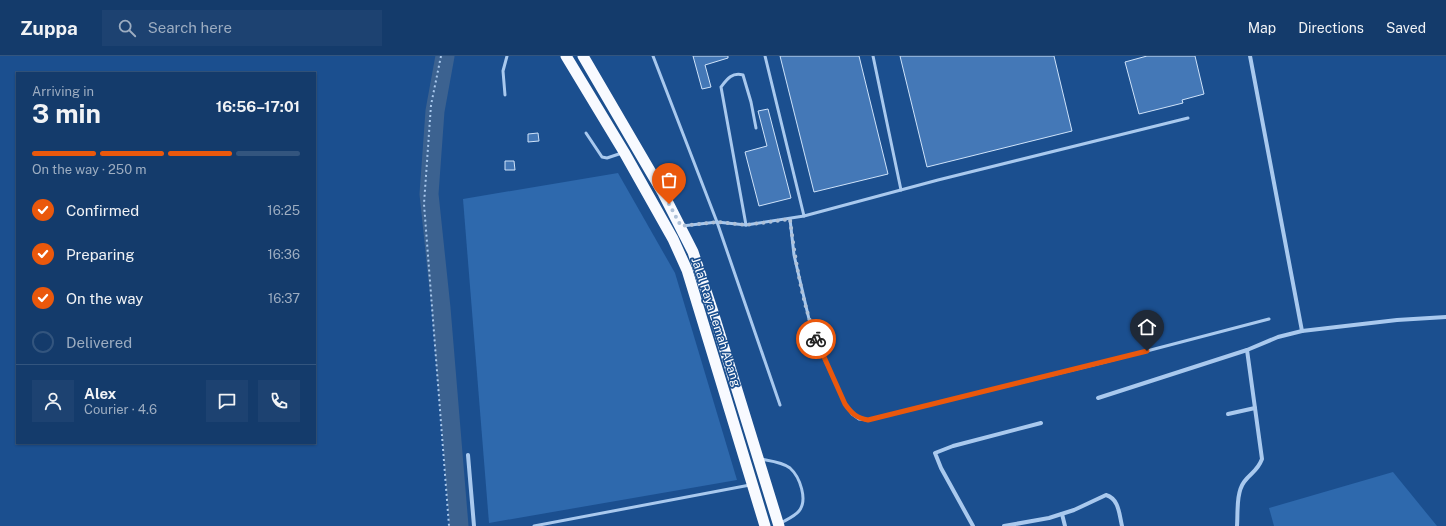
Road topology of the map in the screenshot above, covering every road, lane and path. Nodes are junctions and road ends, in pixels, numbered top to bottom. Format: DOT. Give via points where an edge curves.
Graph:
graph roads {
  1 [pos="441,56"];
  2 [pos="507,56"];
  3 [pos="566,56"];
  4 [pos="582,56"];
  5 [pos="653,56"];
  6 [pos="765,56"];
  7 [pos="873,56"];
  8 [pos="1250,56"];
  9 [pos="505,95"];
  10 [pos="1188,118"];
  11 [pos="756,128"];
  12 [pos="586,133"];
  13 [pos="624,152"];
  14 [pos="900,190"];
  15 [pos="804,216"];
  16 [pos="790,219"];
  17 [pos="717,222"];
  18 [pos="746,225"];
  19 [pos="681,226"];
  20 [pos="1446,316"];
  21 [pos="1269,319"];
  22 [pos="1302,331"];
  23 [pos="1247,350"];
  24 [pos="1098,398"];
  25 [pos="780,405"];
  26 [pos="1255,408"];
  27 [pos="1228,414"];
  28 [pos="1041,423"];
  29 [pos="468,455"];
  30 [pos="759,458"];
  31 [pos="753,484"];
  32 [pos="1062,514"];
  33 [pos="778,525"];
  34 [pos="449,526"];
  35 [pos="474,526"];
  36 [pos="534,526"];
  37 [pos="765,526"];
  38 [pos="972,526"];
  39 [pos="1004,526"];
  40 [pos="1065,526"];
  41 [pos="1122,526"];
  42 [pos="1237,526"];
  1 -- 34 [label="path" via="431,105 424,204"];
  2 -- 9 [label="lane" via="503,71"];
  3 -- 13 [label="highway, Jalal Raya Lemah Abang"];
  4 -- 19 [label="highway, Jalal Raya Lemah Abang"];
  5 -- 17 [label="lane"];
  6 -- 15 [label="lane"];
  7 -- 14 [label="lane"];
  8 -- 22 [label="street"];
  10 -- 14 [label="lane"];
  11 -- 18 [label="lane" via="743,75 729,77 722,87"];
  12 -- 13 [label="lane" via="602,157 607,158"];
  13 -- 31 [label="highway, Jalal Raya Lemah Abang" via="673,239 687,270"];
  14 -- 15 [label="lane"];
  15 -- 16 [label="lane"];
  16 -- 18 [label="lane"];
  16 -- 21 [label="lane" via="794,255 809,320 838,389 852,414 868,420"];
  17 -- 18 [label="lane"];
  17 -- 19 [label="lane"];
  17 -- 25 [label="lane"];
  19 -- 30 [label="highway, Jalal Raya Lemah Abang" via="706,289"];
  20 -- 22 [label="street"];
  22 -- 23 [label="street" via="1278,337"];
  23 -- 24 [label="street"];
  23 -- 26 [label="street"];
  26 -- 27 [label="street"];
  26 -- 42 [label="street" via="1262,459 1256,471 1244,481 1241,488"];
  28 -- 38 [label="street" via="935,453"];
  29 -- 35 [label="street"];
  30 -- 33 [label="highway, Jalal Raya Lemah Abang"];
  30 -- 33 [label="lane" via="790,468 801,486 802,506 798,512"];
  31 -- 36 [label="lane"];
  31 -- 37 [label="highway, Jalal Raya Lemah Abang"];
  32 -- 39 [label="street"];
  32 -- 40 [label="street"];
  32 -- 41 [label="street" via="1106,495 1118,505"];
}
